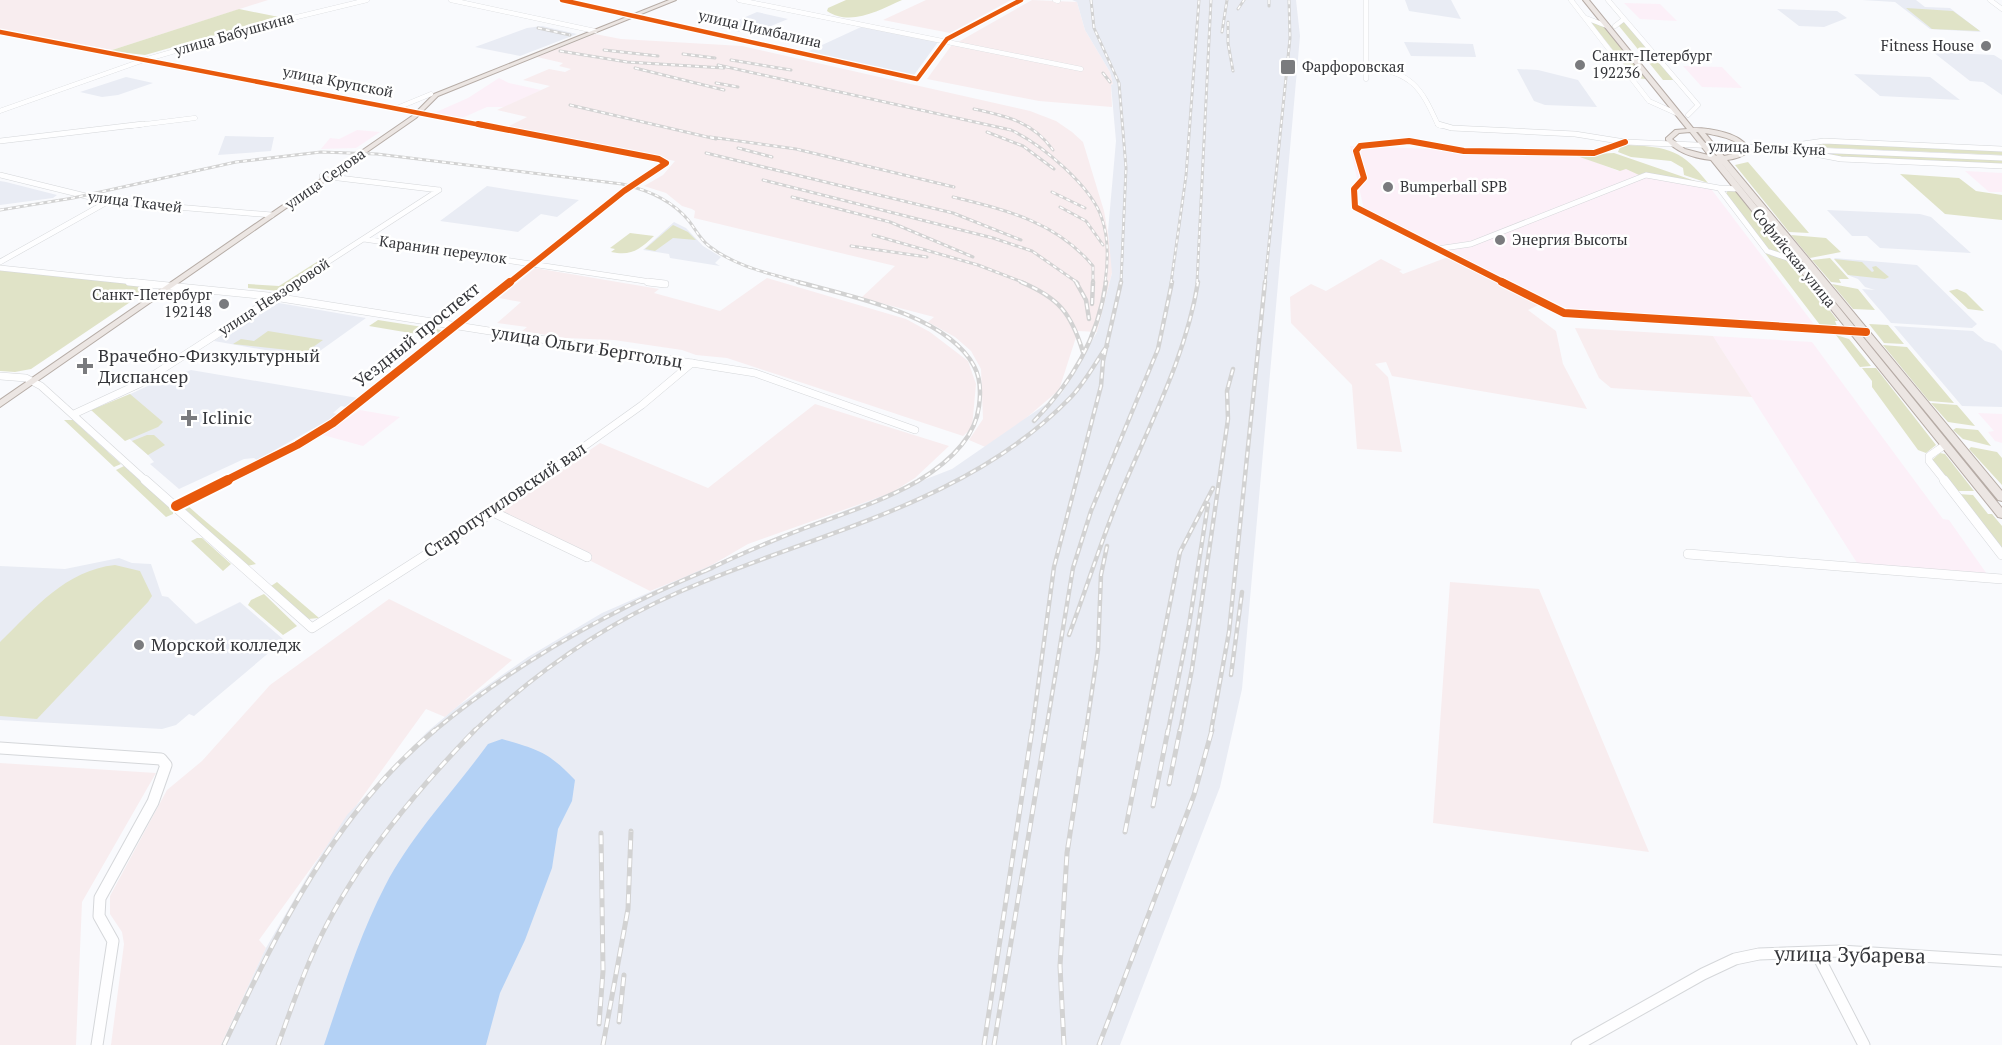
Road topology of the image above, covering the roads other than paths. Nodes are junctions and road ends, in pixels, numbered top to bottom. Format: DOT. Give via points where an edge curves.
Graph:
graph roads {
  1 [pos="361,0"];
  2 [pos="368,0"];
  3 [pos="451,0"];
  4 [pos="562,0"];
  5 [pos="668,0"];
  6 [pos="673,0"];
  7 [pos="738,0"];
  8 [pos="1021,0"];
  9 [pos="1026,0"];
  10 [pos="1366,0"];
  11 [pos="1571,0"];
  12 [pos="1586,0"];
  13 [pos="1593,0"];
  14 [pos="1608,0"];
  15 [pos="1992,0"];
  16 [pos="2002,8"];
  17 [pos="632,15"];
  18 [pos="1585,18"];
  19 [pos="1624,19"];
  20 [pos="1607,26"];
  21 [pos="1615,26"];
  22 [pos="594,30"];
  23 [pos="0,32"];
  24 [pos="1617,39"];
  25 [pos="1625,39"];
  26 [pos="945,42"];
  27 [pos="142,59"];
  28 [pos="1368,66"];
  29 [pos="1081,69"];
  30 [pos="1366,80"];
  31 [pos="431,94"];
  32 [pos="396,108"];
  33 [pos="0,110"];
  34 [pos="418,112"];
  35 [pos="1678,114"];
  36 [pos="1688,116"];
  37 [pos="195,118"];
  38 [pos="1691,130"];
  39 [pos="1700,130"];
  40 [pos="1603,139"];
  41 [pos="0,141"];
  42 [pos="1625,142"];
  43 [pos="1670,142"];
  44 [pos="1704,145"];
  45 [pos="1615,146"];
  46 [pos="1714,146"];
  47 [pos="1746,146"];
  48 [pos="1792,148"];
  49 [pos="2002,149"];
  50 [pos="2002,157"];
  51 [pos="1714,158"];
  52 [pos="1724,159"];
  53 [pos="664,166"];
  54 [pos="2002,166"];
  55 [pos="0,176"];
  56 [pos="325,177"];
  57 [pos="1719,188"];
  58 [pos="1738,189"];
  59 [pos="109,201"];
  60 [pos="269,215"];
  61 [pos="364,239"];
  62 [pos="1437,249"];
  63 [pos="1796,261"];
  64 [pos="0,262"];
  65 [pos="534,263"];
  66 [pos="0,268"];
  67 [pos="664,284"];
  68 [pos="167,285"];
  69 [pos="274,297"];
  70 [pos="456,326"];
  71 [pos="1853,331"];
  72 [pos="1866,332"];
  73 [pos="693,363"];
  74 [pos="0,375"];
  75 [pos="29,379"];
  76 [pos="0,398"];
  77 [pos="0,404"];
  78 [pos="74,414"];
  79 [pos="915,430"];
  80 [pos="1945,445"];
  81 [pos="2002,498"];
  82 [pos="176,507"];
  83 [pos="493,512"];
  84 [pos="2002,516"];
  85 [pos="1688,554"];
  86 [pos="2002,555"];
  87 [pos="587,557"];
  88 [pos="2002,579"];
  89 [pos="0,748"];
  90 [pos="1816,952"];
  91 [pos="2002,961"];
  92 [pos="97,1045"];
  93 [pos="1577,1045"];
  94 [pos="1864,1045"];
  1 -- 27 [label="street, улица Бабушкина" via="266,22"];
  2 -- 27 [label="street, улица Бабушкина"];
  3 -- 22 [label="street"];
  4 -- 17 [label="street, улица Цимбалина"];
  5 -- 17 [label="main road, улица Седова"];
  6 -- 17 [label="main road, улица Седова"];
  7 -- 26 [label="street"];
  8 -- 26 [label="street"];
  9 -- 26 [label="street"];
  10 -- 28 [label="street"];
  11 -- 18 [label="street"];
  12 -- 20 [label="main road, Софийская улица"];
  13 -- 21 [label="main road, Софийская улица"];
  14 -- 19 [label="street"];
  15 -- 16 [label="street"];
  17 -- 22 [label="main road, улица Седова"];
  17 -- 26 [label="street, улица Цимбалина" via="917,79"];
  18 -- 20 [label="street"];
  18 -- 35 [label="street" via="1649,101"];
  19 -- 21 [label="street"];
  19 -- 36 [label="street" via="1698,105"];
  20 -- 24 [label="main road, Софийская улица"];
  21 -- 25 [label="main road, Софийская улица"];
  22 -- 31 [label="main road, улица Седова"];
  22 -- 34 [label="main road, улица Седова" via="439,93"];
  23 -- 27 [label="street, улица Крупской"];
  24 -- 25 [label="main road"];
  24 -- 35 [label="main road, Софийская улица"];
  25 -- 36 [label="main road, Софийская улица"];
  26 -- 29 [label="street"];
  27 -- 32 [label="street, улица Крупской"];
  27 -- 33 [label="street, улица Бабушкина"];
  28 -- 30 [label="street"];
  28 -- 40 [label="street" via="1394,70 1420,84 1437,123 1443,127"];
  31 -- 32 [label="street, улица Седова"];
  31 -- 34 [label="main road, улица Седова"];
  32 -- 34 [label="street, улица Крупской"];
  34 -- 53 [label="street, улица Крупской" via="659,159 665,161"];
  34 -- 56 [label="main road, улица Седова"];
  35 -- 38 [label="main road, Софийская улица"];
  36 -- 39 [label="main road, Софийская улица"];
  37 -- 41 [label="street"];
  38 -- 39 [label="main road"];
  38 -- 43 [label="main road" via="1671,134"];
  38 -- 44 [label="main road, Софийская улица"];
  39 -- 46 [label="main road, Софийская улица"];
  39 -- 47 [label="main road"];
  40 -- 42 [label="street, улица Белы Куна"];
  40 -- 43 [label="street, улица Белы Куна"];
  40 -- 45 [label="street"];
  42 -- 43 [label="street, улица Белы Куна"];
  42 -- 45 [label="street"];
  43 -- 44 [label="street, улица Белы Куна"];
  43 -- 51 [label="main road" via="1688,153"];
  44 -- 46 [label="street, улица Белы Куна"];
  44 -- 51 [label="main road, Софийская улица"];
  45 -- 62 [label="street" via="1598,153 1464,151 1409,141 1358,147 1364,178 1354,189 1354,207"];
  46 -- 47 [label="street, улица Белы Куна"];
  46 -- 52 [label="main road, Софийская улица"];
  47 -- 48 [label="street, улица Белы Куна"];
  47 -- 52 [label="main road" via="1741,156"];
  48 -- 49 [label="street" via="1824,141"];
  48 -- 50 [label="street, улица Белы Куна"];
  48 -- 54 [label="street" via="1841,159"];
  51 -- 52 [label="main road"];
  51 -- 58 [label="main road, Софийская улица"];
  52 -- 72 [label="main road, Софийская улица"];
  53 -- 65 [label="street, Уездный проспект" via="624,191"];
  55 -- 59 [label="street, улица Ткачей"];
  56 -- 60 [label="main road, улица Седова"];
  56 -- 61 [label="street, улица Невзоровой" via="439,190"];
  57 -- 58 [label="street"];
  57 -- 62 [label="street" via="1646,175 1471,243"];
  57 -- 63 [label="street" via="1767,251"];
  58 -- 63 [label="main road, Софийская улица"];
  59 -- 60 [label="street, улица Ткачей"];
  59 -- 64 [label="street"];
  60 -- 68 [label="main road, улица Седова"];
  61 -- 65 [label="street, Каранин переулок"];
  61 -- 69 [label="street, улица Невзоровой"];
  62 -- 71 [label="street" via="1564,313"];
  63 -- 71 [label="main road, Софийская улица"];
  65 -- 67 [label="street, Каранин переулок"];
  65 -- 70 [label="street, Уездный проспект"];
  66 -- 68 [label="street, улица Ольги Берггольц"];
  68 -- 69 [label="street, улица Ольги Берггольц"];
  68 -- 75 [label="main road, улица Седова"];
  69 -- 70 [label="street, улица Ольги Берггольц"];
  69 -- 78 [label="street, улица Невзоровой" via="141,383"];
  70 -- 73 [label="street, улица Ольги Берггольц"];
  70 -- 82 [label="street, Уездный проспект" via="333,423"];
  71 -- 72 [label="street"];
  71 -- 80 [label="main road, Софийская улица"];
  72 -- 81 [label="main road, Софийская улица"];
  73 -- 79 [label="street, улица Ольги Берггольц" via="765,376"];
  73 -- 83 [label="street, Старопутиловский вал" via="642,405"];
  74 -- 75 [label="street"];
  75 -- 76 [label="main road, улица Седова"];
  75 -- 77 [label="main road, улица Седова"];
  75 -- 78 [label="street"];
  78 -- 82 [label="street"];
  80 -- 84 [label="main road, Софийская улица"];
  80 -- 86 [label="street" via="1929,456 1929,461"];
  82 -- 83 [label="street, Старопутиловский вал" via="312,628"];
  83 -- 87 [label="street"];
  85 -- 88 [label="street"];
  89 -- 92 [label="street" via="161,759 166,765 146,817 100,896 100,921 113,940"];
  90 -- 91 [label="street, улица Зубарева"];
  90 -- 93 [label="street, улица Зубарева" via="1735,959"];
  90 -- 94 [label="street"];
}
